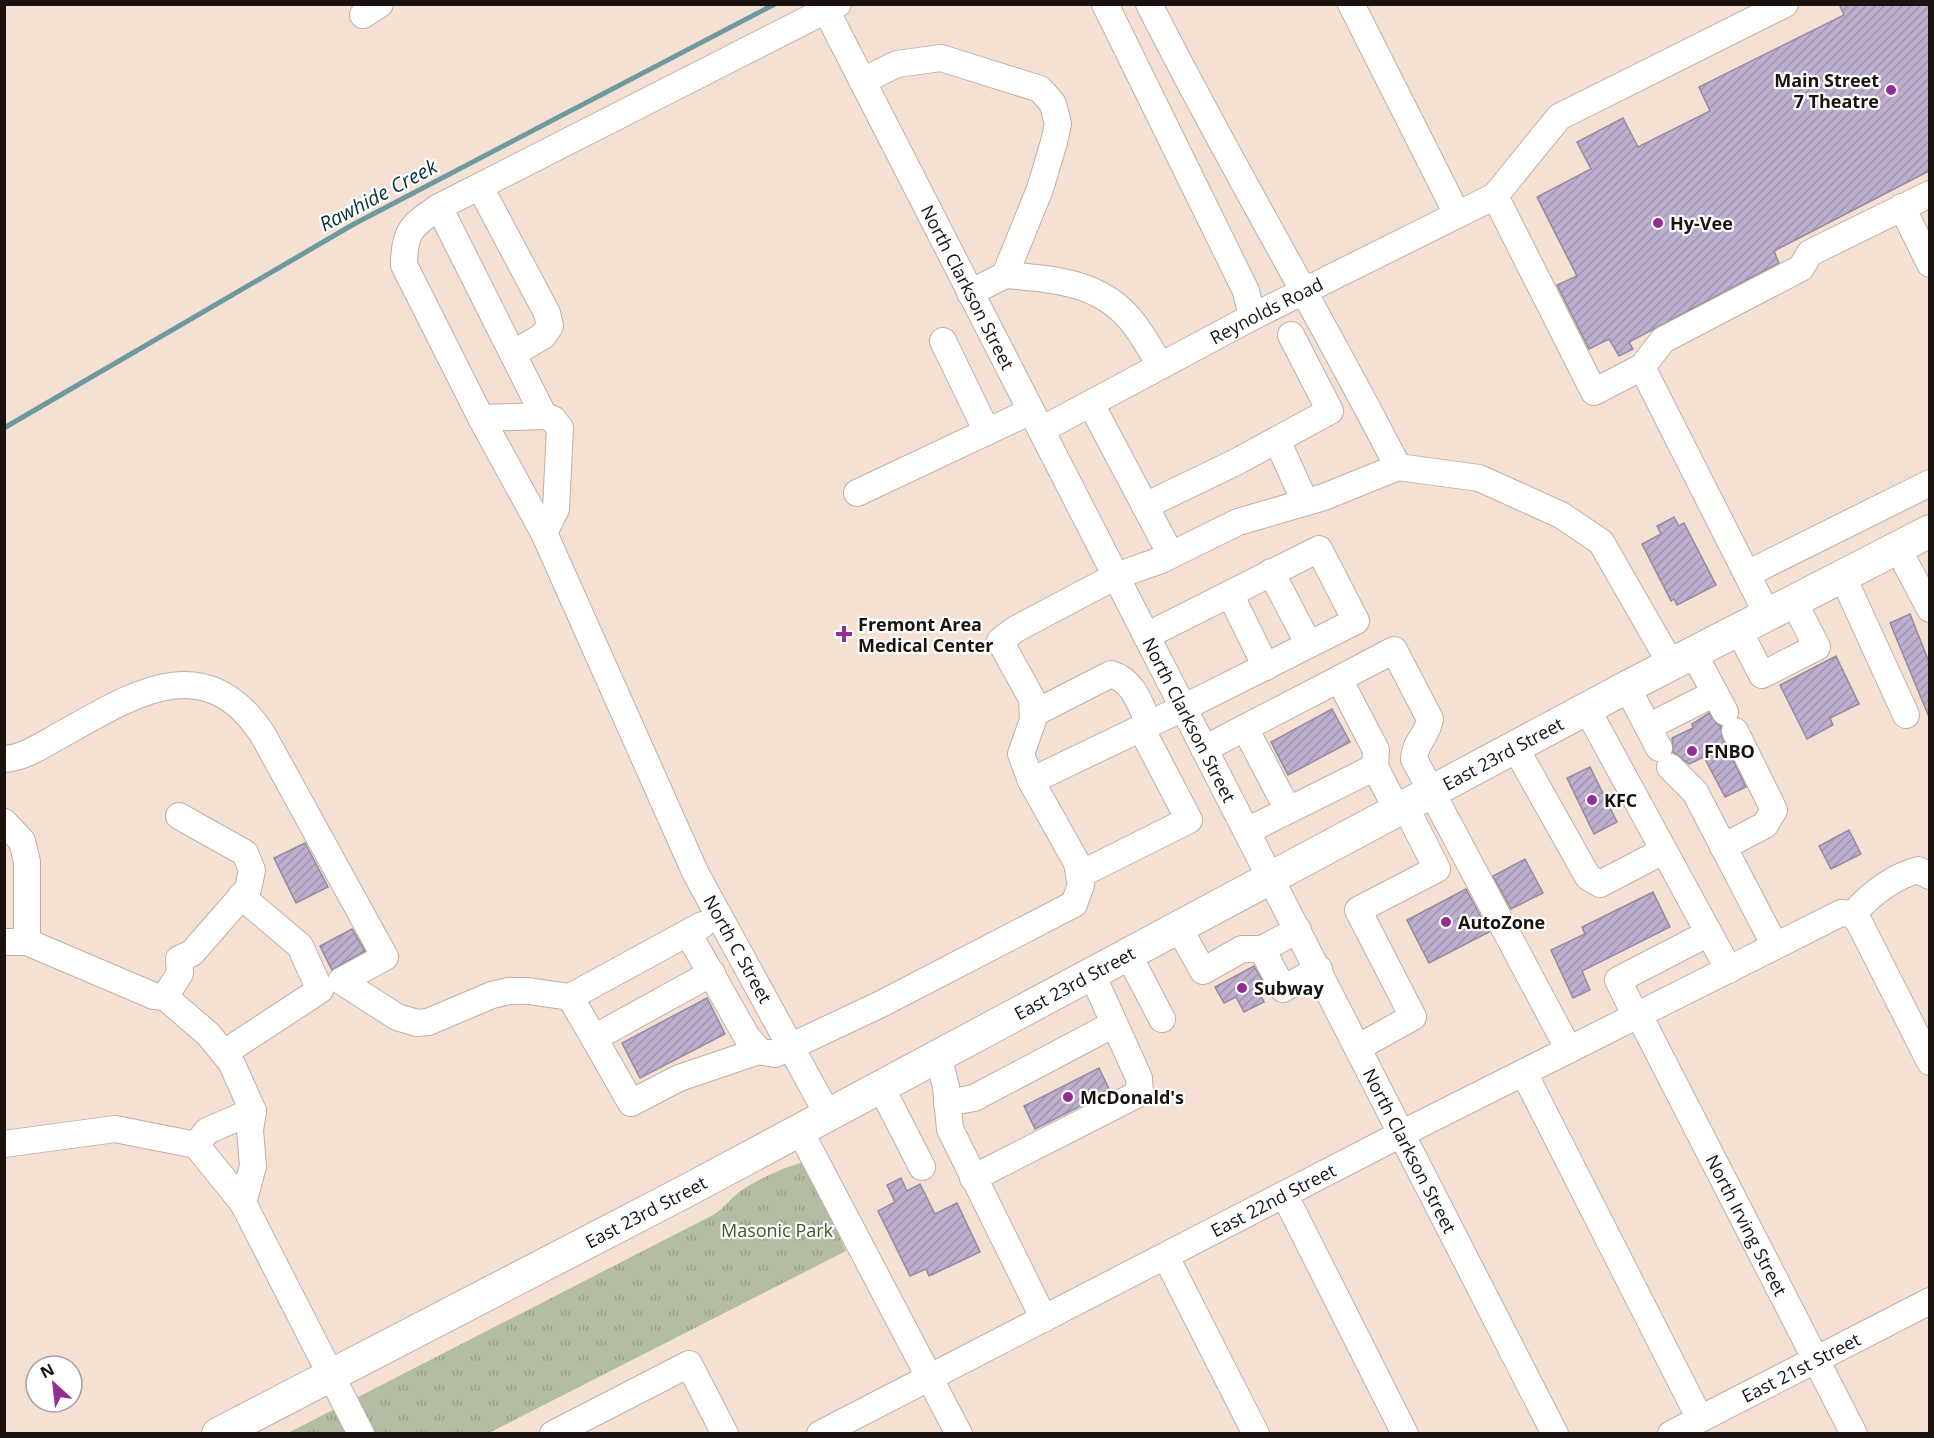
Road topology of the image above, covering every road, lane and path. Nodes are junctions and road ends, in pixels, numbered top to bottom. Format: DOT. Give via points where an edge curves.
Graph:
graph roads {
  1 [pos="1106,4"];
  2 [pos="1149,4"];
  3 [pos="1352,4"];
  4 [pos="1785,4"];
  5 [pos="829,6"];
  6 [pos="862,81"];
  7 [pos="480,187"];
  8 [pos="1929,194"];
  9 [pos="1495,196"];
  10 [pos="439,207"];
  11 [pos="1902,207"];
  12 [pos="1457,214"];
  13 [pos="1929,264"];
  14 [pos="1005,275"];
  15 [pos="1302,291"];
  16 [pos="970,293"];
  17 [pos="1252,317"];
  18 [pos="1291,335"];
  19 [pos="943,341"];
  20 [pos="514,353"];
  21 [pos="1345,365"];
  22 [pos="1161,366"];
  23 [pos="1642,367"];
  24 [pos="1314,379"];
  25 [pos="1091,404"];
  26 [pos="544,416"];
  27 [pos="481,418"];
  28 [pos="1036,421"];
  29 [pos="987,432"];
  30 [pos="1277,440"];
  31 [pos="1398,467"];
  32 [pos="1929,483"];
  33 [pos="857,493"];
  34 [pos="1305,502"];
  35 [pos="1145,506"];
  36 [pos="1929,531"];
  37 [pos="544,533"];
  38 [pos="1897,547"];
  39 [pos="1171,555"];
  40 [pos="1271,572"];
  41 [pos="1747,574"];
  42 [pos="1842,575"];
  43 [pos="1116,576"];
  44 [pos="1230,594"];
  45 [pos="1927,598"];
  46 [pos="1780,607"];
  47 [pos="1738,629"];
  48 [pos="1146,636"];
  49 [pos="1308,643"];
  50 [pos="1682,658"];
  51 [pos="1266,666"];
  52 [pos="1338,679"];
  53 [pos="1627,687"];
  54 [pos="1183,708"];
  55 [pos="1587,709"];
  56 [pos="1725,712"];
  57 [pos="1033,714"];
  58 [pos="1906,715"];
  59 [pos="1145,726"];
  60 [pos="1245,728"];
  61 [pos="1515,747"];
  62 [pos="1659,747"];
  63 [pos="1204,749"];
  64 [pos="4,759"];
  65 [pos="1375,767"];
  66 [pos="1031,781"];
  67 [pos="1432,792"];
  68 [pos="1401,808"];
  69 [pos="1288,810"];
  70 [pos="178,816"];
  71 [pos="4,822"];
  72 [pos="1247,831"];
  73 [pos="1723,847"];
  74 [pos="1664,850"];
  75 [pos="1079,875"];
  76 [pos="1929,876"];
  77 [pos="1271,879"];
  78 [pos="242,896"];
  79 [pos="1853,914"];
  80 [pos="718,916"];
  81 [pos="1179,928"];
  82 [pos="1298,930"];
  83 [pos="688,933"];
  84 [pos="1709,933"];
  85 [pos="16,942"];
  86 [pos="1775,946"];
  87 [pos="1262,949"];
  88 [pos="1128,954"];
  89 [pos="1319,969"];
  90 [pos="1729,970"];
  91 [pos="712,973"];
  92 [pos="1092,974"];
  93 [pos="331,985"];
  94 [pos="165,997"];
  95 [pos="570,997"];
  96 [pos="1638,1016"];
  97 [pos="1162,1019"];
  98 [pos="1114,1024"];
  99 [pos="594,1038"];
  100 [pos="793,1047"];
  101 [pos="1359,1047"];
  102 [pos="1569,1050"];
  103 [pos="759,1051"];
  104 [pos="224,1053"];
  105 [pos="938,1055"];
  106 [pos="1929,1062"];
  107 [pos="1524,1073"];
  108 [pos="881,1087"];
  109 [pos="947,1103"];
  110 [pos="253,1111"];
  111 [pos="828,1115"];
  112 [pos="800,1131"];
  113 [pos="1403,1133"];
  114 [pos="4,1144"];
  115 [pos="196,1144"];
  116 [pos="922,1167"];
  117 [pos="973,1178"];
  118 [pos="1285,1196"];
  119 [pos="243,1203"];
  120 [pos="1166,1257"];
  121 [pos="1929,1302"];
  122 [pos="1044,1318"];
  123 [pos="1816,1359"];
  124 [pos="331,1376"];
  125 [pos="932,1378"];
  126 [pos="1700,1419"];
  127 [pos="219,1434"];
  128 [pos="361,1434"];
  129 [pos="553,1434"];
  130 [pos="725,1434"];
  131 [pos="820,1434"];
  132 [pos="959,1434"];
  133 [pos="1256,1434"];
  134 [pos="1405,1434"];
  135 [pos="1555,1434"];
  136 [pos="1671,1434"];
  137 [pos="1854,1434"];
  1 -- 17 [label="street" via="1246,291"];
  2 -- 15 [label="street"];
  3 -- 12 [label="street"];
  4 -- 9 [label="street" via="1559,117"];
  5 -- 6 [label="street, North Clarkson Street"];
  5 -- 7 [label="street, North C Street"];
  6 -- 14 [label="street" via="897,64 941,58 1040,89 1053,104 1058,124 1054,142 1040,189"];
  6 -- 16 [label="street, North Clarkson Street"];
  7 -- 10 [label="street, North C Street"];
  7 -- 20 [label="street" via="550,326 543,336"];
  8 -- 11 [label="street"];
  9 -- 12 [label="street, Reynolds Road"];
  9 -- 23 [label="street" via="1594,392"];
  10 -- 20 [label="street"];
  10 -- 27 [label="street, North C Street" via="415,223 404,242 404,265"];
  11 -- 13 [label="street"];
  11 -- 23 [label="street" via="1810,253 1801,268 1663,340"];
  12 -- 15 [label="street, Reynolds Road"];
  14 -- 16 [label="street"];
  14 -- 22 [label="street" via="1056,279 1091,289 1130,319"];
  15 -- 17 [label="street, Reynolds Road"];
  15 -- 21 [label="street"];
  16 -- 28 [label="street, North Clarkson Street"];
  17 -- 22 [label="street, Reynolds Road"];
  18 -- 24 [label="street"];
  19 -- 29 [label="street"];
  20 -- 26 [label="street"];
  21 -- 24 [label="street"];
  21 -- 31 [label="street"];
  22 -- 25 [label="street, Reynolds Road"];
  23 -- 41 [label="street"];
  24 -- 30 [label="street" via="1330,411"];
  25 -- 28 [label="street, Reynolds Road"];
  25 -- 35 [label="street"];
  26 -- 27 [label="street"];
  26 -- 37 [label="street" via="554,419 560,428 556,509"];
  27 -- 37 [label="street, North C Street"];
  28 -- 29 [label="street, Reynolds Road"];
  28 -- 43 [label="street, North Clarkson Street"];
  29 -- 33 [label="street, Reynolds Road"];
  30 -- 34 [label="street"];
  30 -- 35 [label="street"];
  31 -- 34 [label="street"];
  31 -- 50 [label="street" via="1479,478 1561,515 1601,542"];
  32 -- 41 [label="street"];
  34 -- 39 [label="street" via="1238,522"];
  35 -- 39 [label="street"];
  36 -- 38 [label="main road, East 23rd Street"];
  37 -- 80 [label="street, North C Street"];
  38 -- 42 [label="main road, East 23rd Street"];
  38 -- 45 [label="street"];
  39 -- 43 [label="street"];
  40 -- 44 [label="street"];
  40 -- 49 [label="street"];
  40 -- 49 [label="street" via="1320,549 1356,621"];
  41 -- 46 [label="street"];
  42 -- 46 [label="main road, East 23rd Street"];
  42 -- 58 [label="street"];
  43 -- 48 [label="street, North Clarkson Street"];
  43 -- 57 [label="street" via="1000,640 1032,699"];
  44 -- 48 [label="street"];
  44 -- 51 [label="street"];
  46 -- 47 [label="main road, East 23rd Street"];
  46 -- 47 [label="street" via="1817,647 1762,675"];
  47 -- 50 [label="main road, East 23rd Street"];
  48 -- 54 [label="street, North Clarkson Street"];
  49 -- 51 [label="street"];
  50 -- 53 [label="main road, East 23rd Street"];
  50 -- 56 [label="street"];
  51 -- 54 [label="street"];
  52 -- 60 [label="street"];
  52 -- 65 [label="street" via="1376,750"];
  52 -- 67 [label="street" via="1394,650 1430,719 1429,730 1414,750 1414,759"];
  53 -- 55 [label="main road, East 23rd Street"];
  53 -- 62 [label="street"];
  54 -- 59 [label="street"];
  54 -- 63 [label="street, North Clarkson Street"];
  55 -- 61 [label="main road, East 23rd Street"];
  55 -- 74 [label="street"];
  56 -- 62 [label="street"];
  56 -- 73 [label="street" via="1773,810 1766,825"];
  57 -- 59 [label="street" via="1111,674 1132,687"];
  57 -- 66 [label="street" via="1021,754"];
  59 -- 66 [label="street"];
  59 -- 75 [label="street" via="1189,820"];
  60 -- 63 [label="street"];
  60 -- 69 [label="street"];
  61 -- 67 [label="main road, East 23rd Street"];
  61 -- 74 [label="street" via="1588,877 1600,884"];
  62 -- 73 [label="street" via="1695,792"];
  63 -- 72 [label="street, North Clarkson Street"];
  64 -- 93 [label="street" via="26,754 100,712 164,685 200,687 233,700 244,708 263,735 385,957"];
  65 -- 68 [label="street"];
  65 -- 69 [label="street"];
  66 -- 75 [label="street" via="1077,863"];
  67 -- 68 [label="main road, East 23rd Street"];
  67 -- 102 [label="street"];
  68 -- 77 [label="main road, East 23rd Street"];
  68 -- 101 [label="street" via="1437,869 1358,910 1413,1017"];
  69 -- 72 [label="street"];
  70 -- 78 [label="street" via="245,854 252,870 248,889"];
  71 -- 85 [label="street" via="22,841 27,862"];
  72 -- 77 [label="street, North Clarkson Street"];
  73 -- 86 [label="street"];
  74 -- 84 [label="street"];
  75 -- 100 [label="street" via="1081,885 1074,904"];
  76 -- 79 [label="street" via="1918,870 1907,873 1870,894"];
  77 -- 81 [label="main road, East 23rd Street"];
  77 -- 82 [label="street, North Clarkson Street"];
  78 -- 93 [label="street" via="300,946"];
  78 -- 94 [label="street" via="192,953 179,959 180,973"];
  79 -- 86 [label="street, East 22nd Street" via="1841,913"];
  79 -- 106 [label="street"];
  80 -- 83 [label="street"];
  80 -- 100 [label="street, North C Street"];
  81 -- 87 [label="street" via="1203,971 1242,949"];
  81 -- 88 [label="main road, East 23rd Street"];
  82 -- 87 [label="street"];
  82 -- 89 [label="street, North Clarkson Street"];
  83 -- 91 [label="street"];
  83 -- 95 [label="street"];
  84 -- 90 [label="street"];
  84 -- 96 [label="street, North Irving Street" via="1618,980"];
  85 -- 94 [label="street"];
  86 -- 90 [label="street, East 22nd Street"];
  87 -- 89 [label="street" via="1283,989"];
  88 -- 92 [label="main road, East 23rd Street"];
  88 -- 97 [label="street"];
  89 -- 101 [label="street, North Clarkson Street"];
  90 -- 96 [label="street, East 22nd Street"];
  91 -- 99 [label="street"];
  91 -- 103 [label="street" via="747,1037"];
  92 -- 98 [label="street"];
  92 -- 105 [label="main road, East 23rd Street"];
  93 -- 95 [label="street" via="417,1023 508,991"];
  93 -- 104 [label="street"];
  94 -- 104 [label="street"];
  95 -- 99 [label="street"];
  96 -- 102 [label="street, East 22nd Street"];
  96 -- 123 [label="street, North Irving Street"];
  98 -- 109 [label="street" via="974,1098"];
  98 -- 117 [label="street" via="1139,1078 1140,1093"];
  99 -- 103 [label="street" via="631,1103 680,1078"];
  100 -- 103 [label="street" via="775,1054"];
  100 -- 111 [label="street, North C Street"];
  101 -- 113 [label="street, North Clarkson Street"];
  102 -- 107 [label="street, East 22nd Street"];
  104 -- 110 [label="street"];
  105 -- 108 [label="main road, East 23rd Street"];
  105 -- 109 [label="street"];
  107 -- 113 [label="street, East 22nd Street"];
  107 -- 126 [label="street"];
  108 -- 111 [label="main road, East 23rd Street"];
  108 -- 116 [label="street"];
  109 -- 117 [label="street" via="950,1129"];
  110 -- 115 [label="street" via="207,1131"];
  110 -- 119 [label="street" via="253,1166"];
  111 -- 112 [label="main road, East 23rd Street"];
  112 -- 124 [label="main road, East 23rd Street"];
  112 -- 125 [label="street"];
  113 -- 118 [label="street, East 22nd Street"];
  113 -- 135 [label="street, North Clarkson Street"];
  114 -- 115 [label="street" via="115,1129"];
  115 -- 119 [label="street"];
  117 -- 122 [label="street"];
  118 -- 120 [label="street, East 22nd Street"];
  118 -- 134 [label="street"];
  119 -- 124 [label="street"];
  120 -- 122 [label="street, East 22nd Street"];
  120 -- 133 [label="street"];
  121 -- 123 [label="street, East 21st Street"];
  122 -- 125 [label="street, East 22nd Street"];
  123 -- 126 [label="street, East 21st Street"];
  123 -- 137 [label="street, North Irving Street"];
  124 -- 127 [label="main road, East 23rd Street"];
  124 -- 128 [label="street"];
  125 -- 131 [label="street, East 22nd Street"];
  125 -- 132 [label="street"];
  126 -- 136 [label="street, East 21st Street"];
  129 -- 130 [label="street" via="689,1364"];
}
